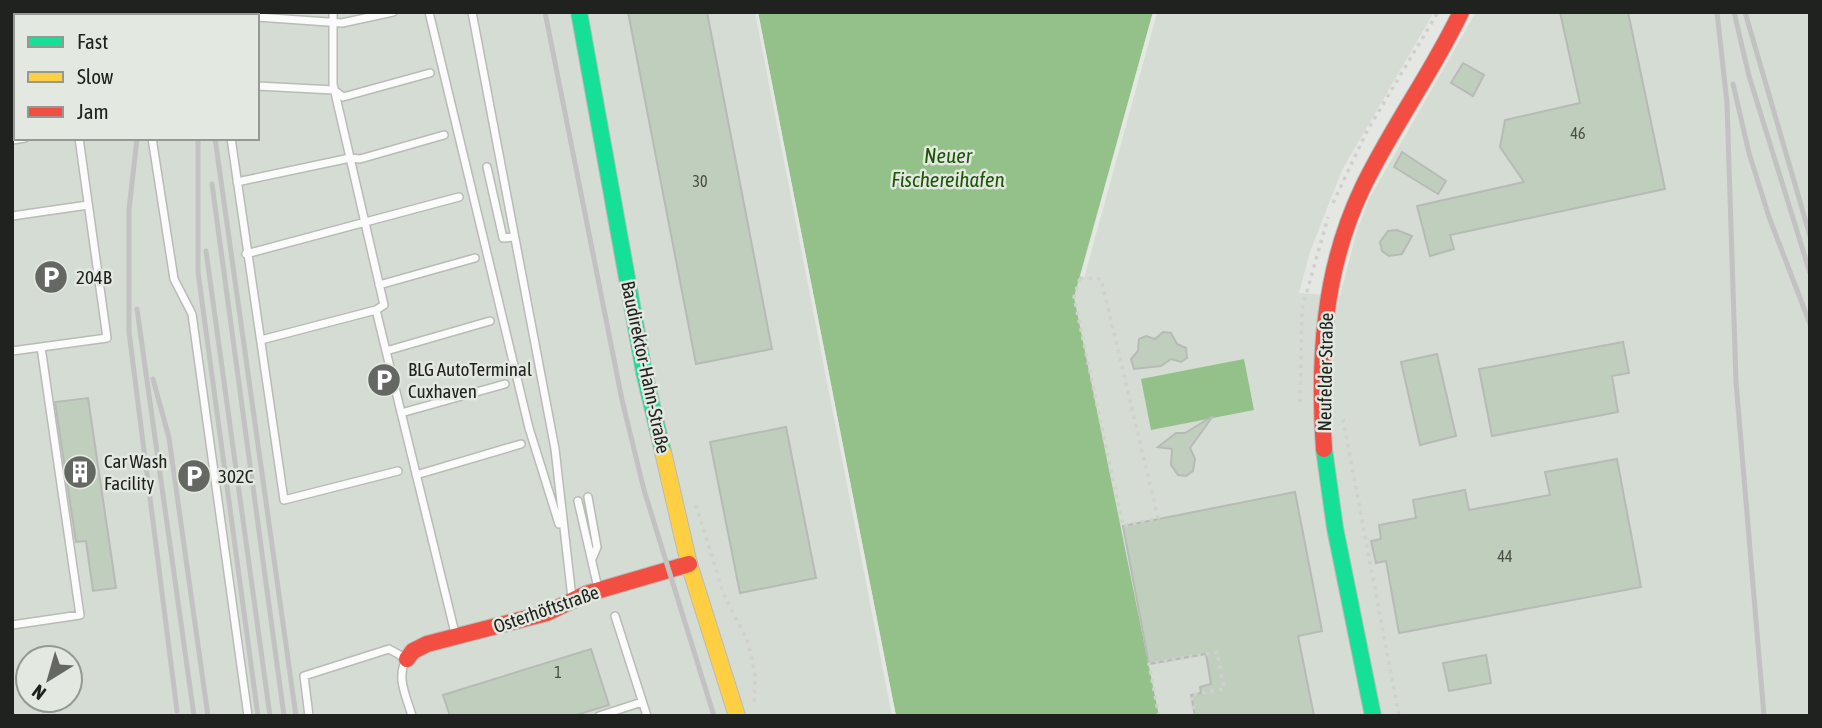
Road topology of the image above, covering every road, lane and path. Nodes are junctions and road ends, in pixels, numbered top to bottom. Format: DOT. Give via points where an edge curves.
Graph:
graph roads {
  1 [pos="393,12"];
  2 [pos="429,12"];
  3 [pos="471,12"];
  4 [pos="579,12"];
  5 [pos="1461,12"];
  6 [pos="333,16"];
  7 [pos="259,17"];
  8 [pos="430,73"];
  9 [pos="259,86"];
  10 [pos="334,90"];
  11 [pos="444,135"];
  12 [pos="79,140"];
  13 [pos="152,140"];
  14 [pos="231,140"];
  15 [pos="350,158"];
  16 [pos="487,167"];
  17 [pos="237,183"];
  18 [pos="459,197"];
  19 [pos="88,205"];
  20 [pos="12,216"];
  21 [pos="365,224"];
  22 [pos="514,237"];
  23 [pos="246,254"];
  24 [pos="475,258"];
  25 [pos="379,285"];
  26 [pos="376,310"];
  27 [pos="490,321"];
  28 [pos="261,340"];
  29 [pos="41,347"];
  30 [pos="12,351"];
  31 [pos="386,351"];
  32 [pos="505,384"];
  33 [pos="401,414"];
  34 [pos="1342,414"];
  35 [pos="521,444"];
  36 [pos="398,471"];
  37 [pos="416,475"];
  38 [pos="693,492"];
  39 [pos="588,497"];
  40 [pos="578,500"];
  41 [pos="1137,522"];
  42 [pos="564,538"];
  43 [pos="593,557"];
  44 [pos="689,564"];
  45 [pos="598,591"];
  46 [pos="573,600"];
  47 [pos="615,616"];
  48 [pos="12,625"];
  49 [pos="456,637"];
  50 [pos="407,659"];
  51 [pos="642,702"];
  52 [pos="755,709"];
  53 [pos="248,716"];
  54 [pos="309,716"];
  55 [pos="412,716"];
  56 [pos="599,716"];
  57 [pos="647,716"];
  58 [pos="737,716"];
  59 [pos="1159,716"];
  60 [pos="1195,716"];
  61 [pos="1373,716"];
  62 [pos="1399,716"];
  1 -- 6 [label="lane" via="342,23"];
  2 -- 42 [label="lane" via="529,428"];
  3 -- 22 [label="lane"];
  4 -- 44 [label="street, Baudirektor-Hahn-Straße" via="643,372"];
  5 -- 61 [label="street, Neufelder Straße" via="1351,215 1323,322 1326,477"];
  6 -- 7 [label="lane"];
  6 -- 10 [label="lane"];
  8 -- 10 [label="lane" via="343,97"];
  9 -- 10 [label="lane"];
  10 -- 15 [label="lane"];
  11 -- 15 [label="lane"];
  12 -- 19 [label="lane"];
  13 -- 53 [label="lane" via="174,279 192,314"];
  14 -- 17 [label="lane"];
  15 -- 17 [label="lane"];
  15 -- 21 [label="lane"];
  16 -- 22 [label="lane" via="503,239"];
  17 -- 23 [label="lane"];
  18 -- 21 [label="lane"];
  19 -- 20 [label="lane"];
  19 -- 29 [label="lane" via="107,338"];
  21 -- 23 [label="lane"];
  21 -- 25 [label="lane"];
  22 -- 42 [label="lane" via="555,449"];
  23 -- 28 [label="lane"];
  24 -- 25 [label="lane"];
  25 -- 26 [label="lane" via="384,305"];
  26 -- 28 [label="lane"];
  26 -- 31 [label="lane"];
  27 -- 31 [label="lane"];
  28 -- 36 [label="lane" via="284,500"];
  29 -- 30 [label="lane"];
  29 -- 48 [label="lane" via="80,615"];
  31 -- 33 [label="lane"];
  32 -- 33 [label="lane"];
  33 -- 37 [label="lane"];
  34 -- 62 [label="path"];
  35 -- 37 [label="lane"];
  37 -- 49 [label="lane"];
  38 -- 52 [label="path" via="723,593 748,642 755,674"];
  39 -- 43 [label="lane" via="597,547"];
  40 -- 43 [label="lane"];
  41 -- 41 [label="path" via="1123,526 1074,297 1080,278 1101,279 1158,518"];
  42 -- 46 [label="lane"];
  43 -- 45 [label="lane"];
  44 -- 45 [label="street, Osterhöftstraße"];
  44 -- 58 [label="street, Baudirektor-Hahn-Straße"];
  45 -- 46 [label="street, Osterhöftstraße"];
  46 -- 49 [label="street, Osterhöftstraße" via="547,613"];
  47 -- 51 [label="lane"];
  49 -- 50 [label="street, Osterhöftstraße" via="413,650"];
  50 -- 54 [label="lane" via="389,649 304,676"];
  50 -- 55 [label="lane" via="401,682"];
  51 -- 56 [label="lane"];
  51 -- 57 [label="lane"];
  59 -- 60 [label="path" via="1149,664 1217,652 1224,689 1191,695"];
}
